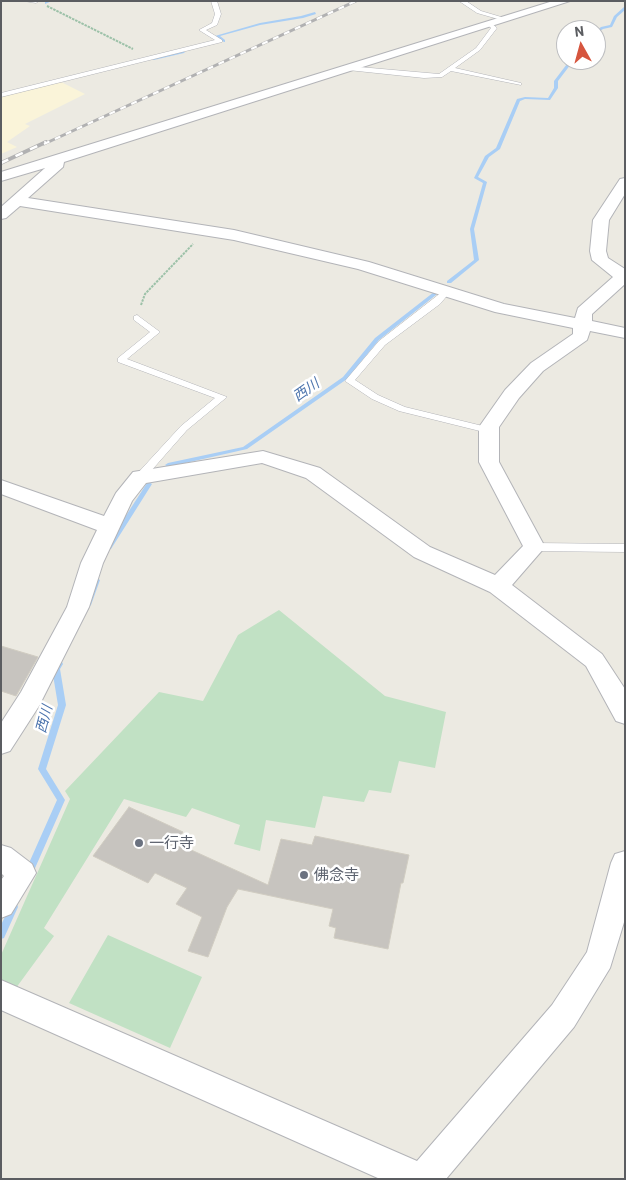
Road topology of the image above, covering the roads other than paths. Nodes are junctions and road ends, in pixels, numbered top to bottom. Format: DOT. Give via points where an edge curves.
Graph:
graph roads {
  1 [pos="27,1"];
  2 [pos="36,1"];
  3 [pos="214,1"];
  4 [pos="462,1"];
  5 [pos="565,1"];
  6 [pos="505,20"];
  7 [pos="490,24"];
  8 [pos="348,68"];
  9 [pos="450,69"];
  10 [pos="519,84"];
  11 [pos="1,95"];
  12 [pos="65,158"];
  13 [pos="1,177"];
  14 [pos="625,182"];
  15 [pos="17,201"];
  16 [pos="1,215"];
  17 [pos="447,291"];
  18 [pos="137,318"];
  19 [pos="582,325"];
  20 [pos="625,332"];
  21 [pos="488,430"];
  22 [pos="140,477"];
  23 [pos="1,487"];
  24 [pos="109,526"];
  25 [pos="534,547"];
  26 [pos="625,548"];
  27 [pos="498,586"];
  28 [pos="625,714"];
  29 [pos="1,744"];
  30 [pos="1,857"];
  31 [pos="625,863"];
  32 [pos="1,905"];
  33 [pos="1,995"];
  34 [pos="420,1179"];
  35 [pos="424,1179"];
  1 -- 2 [label="lane"];
  3 -- 11 [label="lane" via="218,14 215,24 202,30 220,41"];
  4 -- 6 [label="lane" via="479,12"];
  5 -- 6 [label="street"];
  6 -- 7 [label="street"];
  7 -- 8 [label="street"];
  7 -- 9 [label="lane" via="494,28 478,49"];
  8 -- 9 [label="lane" via="424,76 440,76"];
  8 -- 12 [label="street"];
  9 -- 10 [label="lane"];
  12 -- 13 [label="street"];
  12 -- 15 [label="street"];
  14 -- 19 [label="street" via="601,220 598,251 600,260 620,273 622,278 584,312"];
  15 -- 16 [label="street"];
  15 -- 17 [label="street" via="234,235 363,266"];
  17 -- 19 [label="street" via="501,308"];
  17 -- 21 [label="lane" via="382,342 350,381 402,409"];
  18 -- 22 [label="lane" via="156,332 121,360 222,398 184,428"];
  19 -- 20 [label="street"];
  19 -- 21 [label="street" via="581,336 537,368 512,394"];
  21 -- 25 [label="street" via="489,462"];
  22 -- 24 [label="street" via="123,498"];
  22 -- 27 [label="street" via="263,457 313,473 422,552"];
  23 -- 24 [label="street"];
  24 -- 29 [label="street" via="92,563 78,607 30,700"];
  25 -- 26 [label="lane"];
  25 -- 27 [label="street"];
  27 -- 28 [label="street" via="594,660"];
  30 -- 32 [label="street" via="22,873"];
  31 -- 35 [label="street" via="600,958 563,1016"];
  33 -- 34 [label="street"];
}
